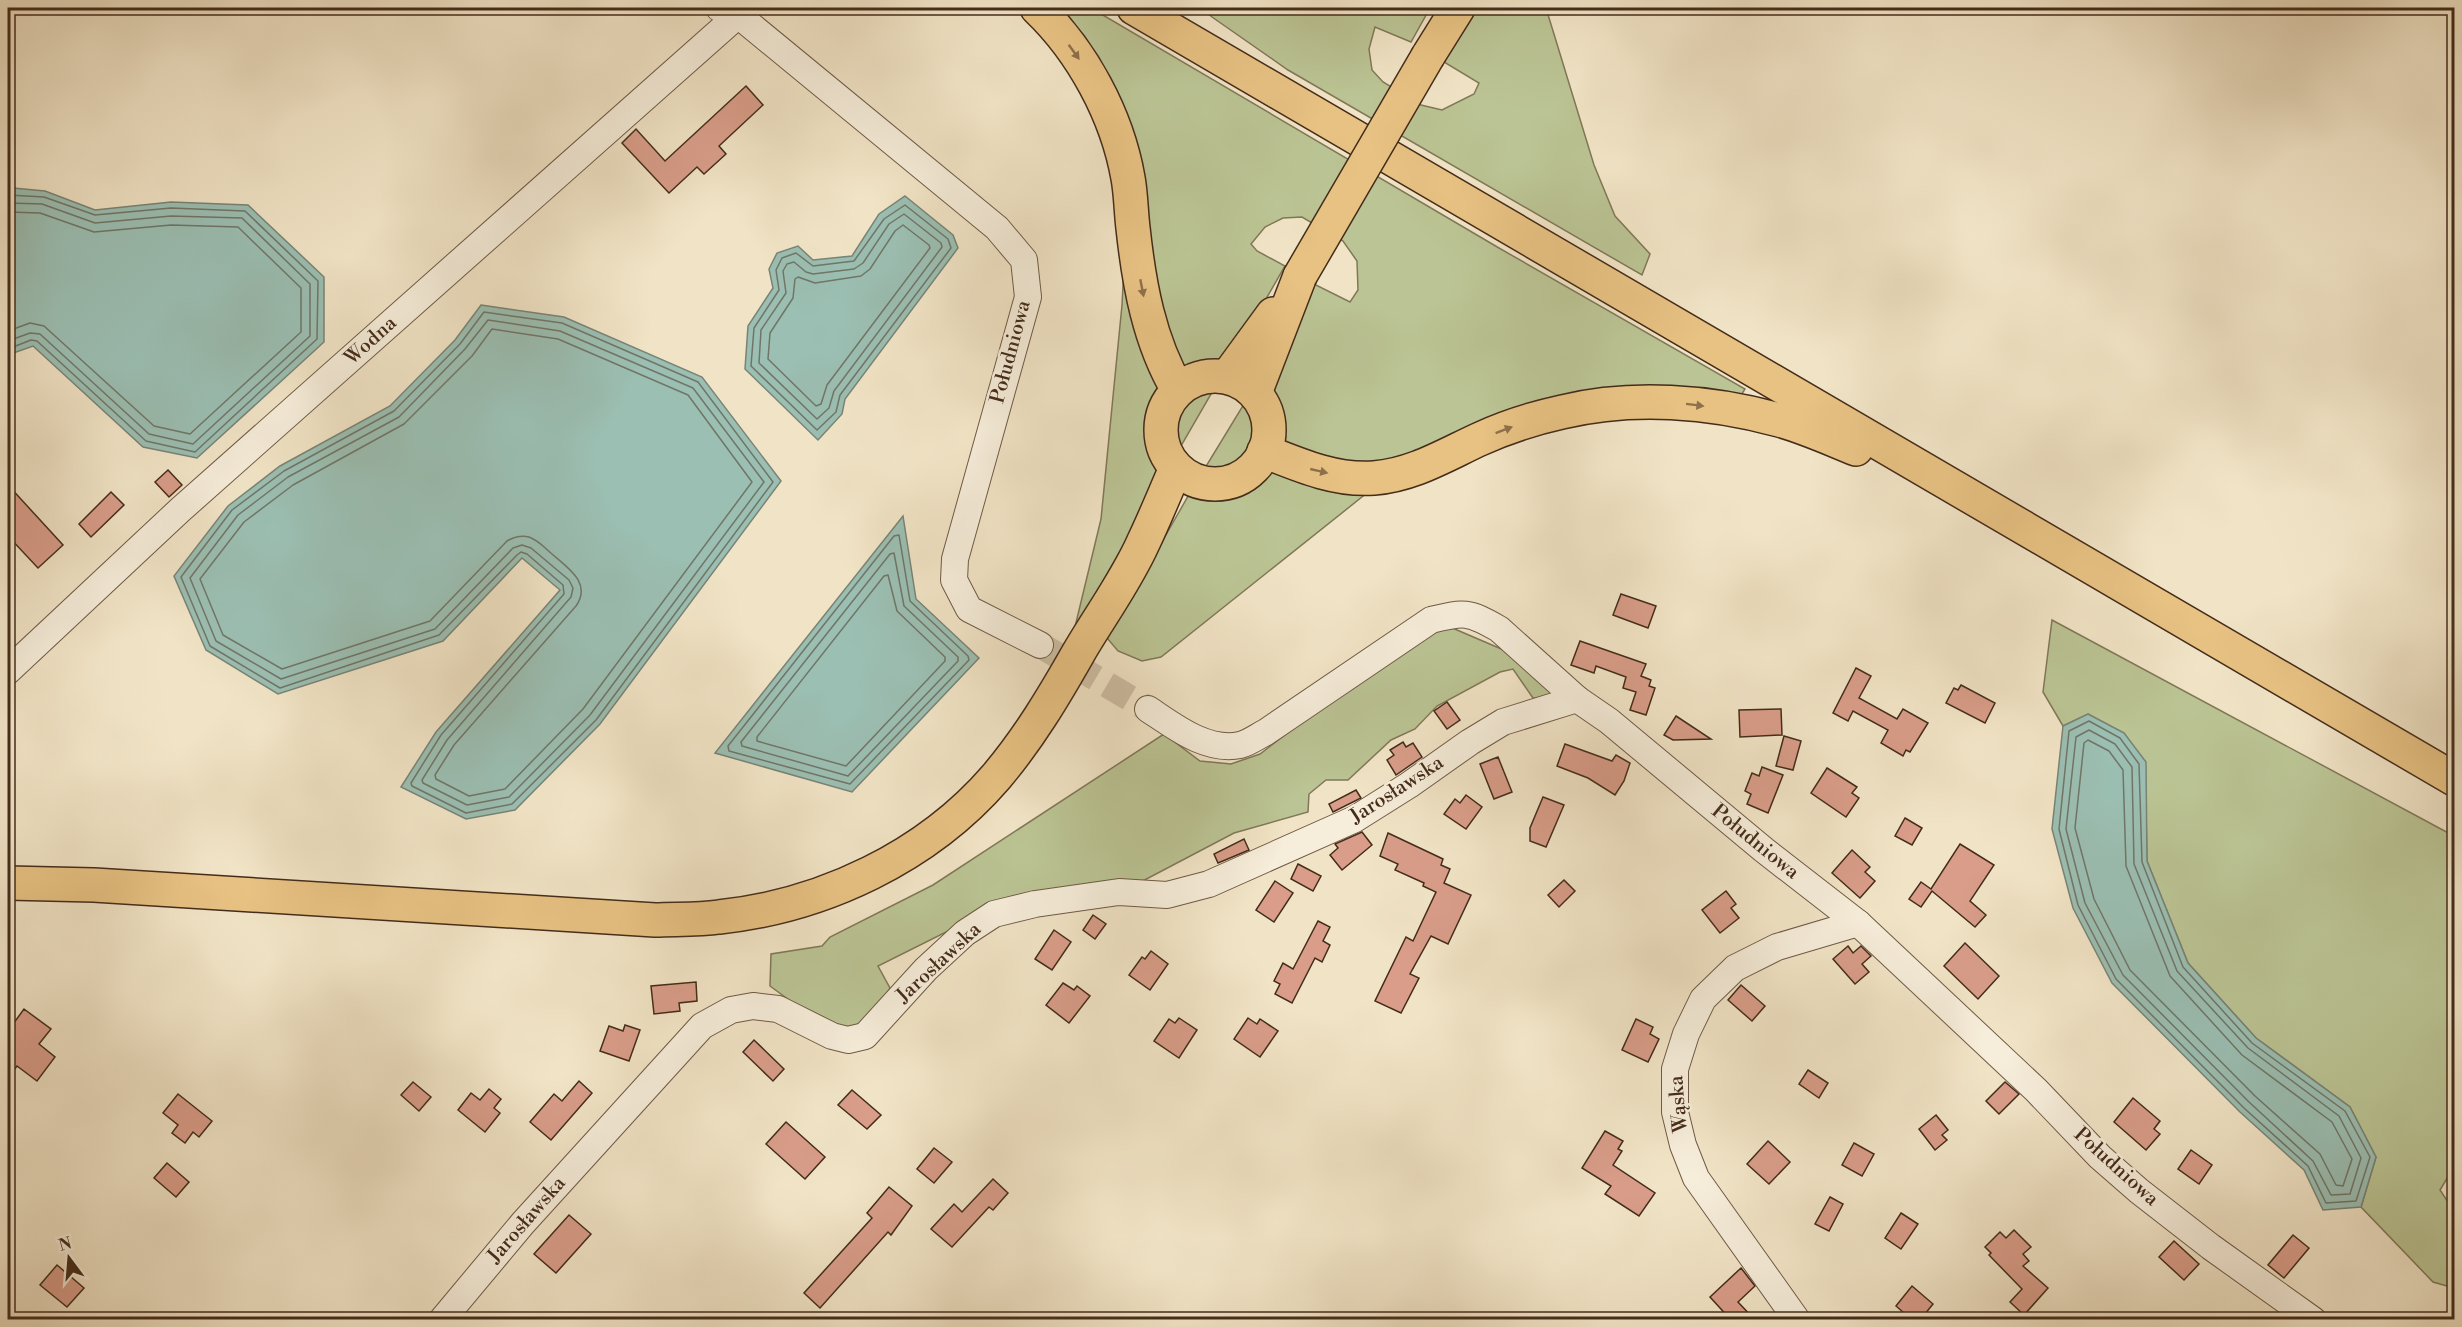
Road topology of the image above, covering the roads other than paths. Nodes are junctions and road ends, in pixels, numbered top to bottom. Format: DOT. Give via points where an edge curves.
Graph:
graph roads {
  1 [pos="1036,8"];
  2 [pos="1134,8"];
  3 [pos="1178,8"];
  4 [pos="1458,8"];
  5 [pos="728,11"];
  6 [pos="1231,64"];
  7 [pos="1241,385"];
  8 [pos="1178,390"];
  9 [pos="1264,451"];
  10 [pos="1187,475"];
  11 [pos="1961,491"];
  12 [pos="1040,645"];
  13 [pos="8,671"];
  14 [pos="1577,699"];
  15 [pos="1148,709"];
  16 [pos="2454,779"];
  17 [pos="8,883"];
  18 [pos="1858,923"];
  19 [pos="442,1320"];
  20 [pos="1797,1320"];
  21 [pos="2313,1320"];
  1 -- 8 [label="main road, one-way" via="1056,26 1085,66 1117,136 1128,178 1133,230 1152,332"];
  2 -- 6 [label="main road"];
  3 -- 6 [label="main road"];
  4 -- 7 [label="main road, bridge" via="1300,276"];
  5 -- 12 [label="street, Południowa" via="997,228 1024,260 1028,297 955,559 954,580 969,609"];
  5 -- 13 [label="street, Wodna"];
  6 -- 11 [label="main road"];
  7 -- 8 [label="main road" via="1217,375 1196,379"];
  7 -- 9 [label="main road" via="1267,414"];
  8 -- 10 [label="main road" via="1165,408 1160,428 1164,450"];
  9 -- 10 [label="main road" via="1245,475 1230,482 1215,484"];
  9 -- 11 [label="main road, one-way" via="1305,468 1372,478 1404,473 1504,429 1563,411 1614,403 1674,402 1781,420"];
  10 -- 17 [label="main road" via="1038,722 994,779 946,824 904,854 855,881 802,901 717,918 655,920"];
  11 -- 16 [label="main road"];
  14 -- 15 [label="street, Południowa" via="1499,628 1461,612 1431,620 1266,732 1241,744 1218,745 1188,735"];
  14 -- 18 [label="street, Południowa"];
  14 -- 19 [label="street, Jarosławska" via="1503,722 1355,819 1209,884 1167,894 1119,892 994,914 965,933 926,969 865,1036 848,1040 832,1036 778,1009 753,1006 731,1010 702,1026 681,1048 531,1214"];
  18 -- 20 [label="street, Wąska" via="1777,947 1735,968 1703,999 1675,1069 1675,1112 1696,1178"];
  18 -- 21 [label="street, Południowa" via="2036,1090 2100,1157 2211,1247"];
}
